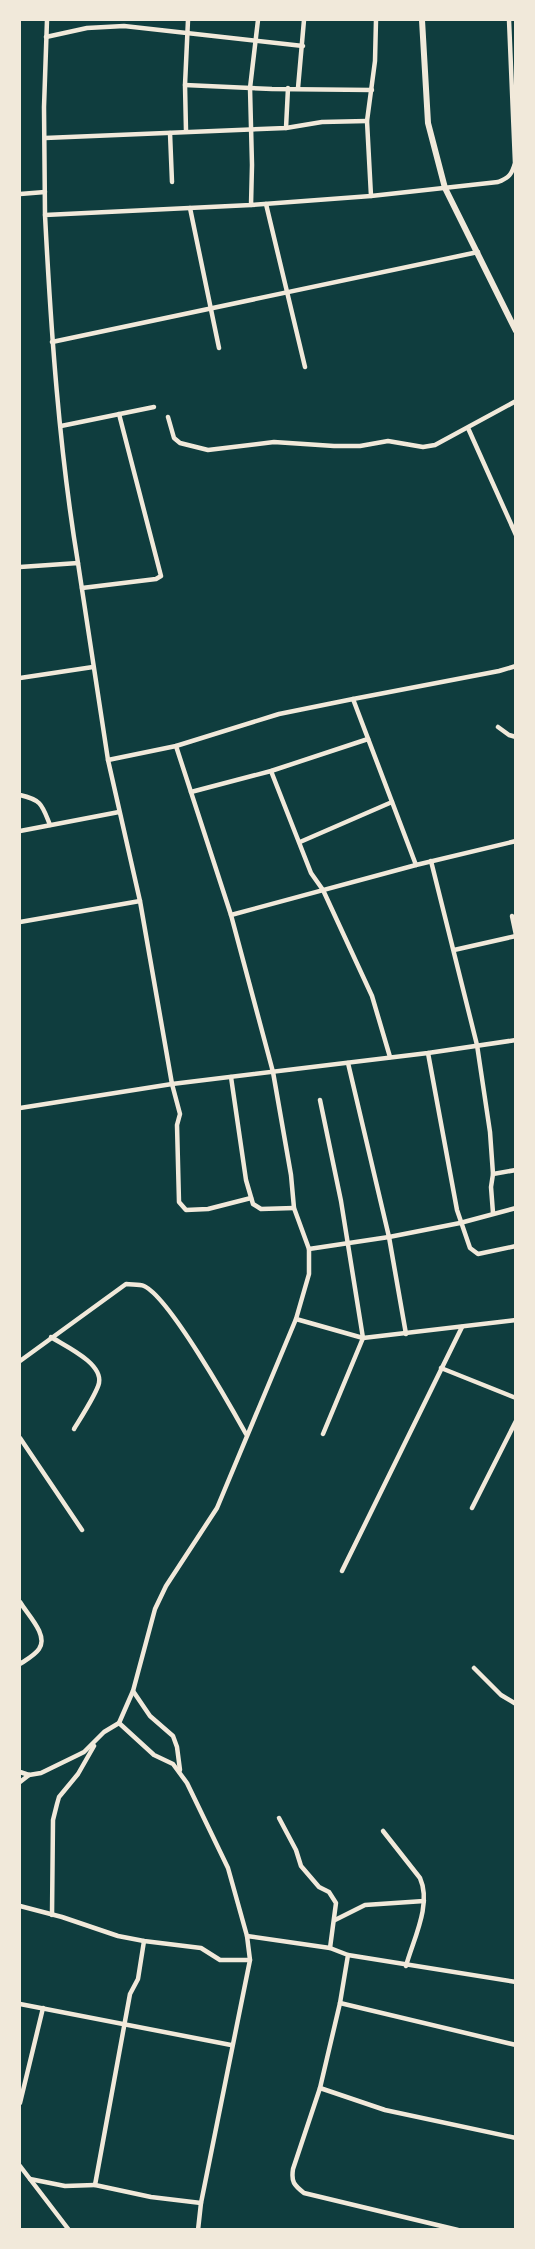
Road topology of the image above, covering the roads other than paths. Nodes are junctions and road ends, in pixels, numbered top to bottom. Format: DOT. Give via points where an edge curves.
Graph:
graph roads {
  1 [pos="47,20"];
  2 [pos="188,20"];
  3 [pos="258,20"];
  4 [pos="304,20"];
  5 [pos="376,20"];
  6 [pos="422,20"];
  7 [pos="509,20"];
  8 [pos="187,33"];
  9 [pos="46,37"];
  10 [pos="254,42"];
  11 [pos="303,46"];
  12 [pos="185,85"];
  13 [pos="250,88"];
  14 [pos="288,88"];
  15 [pos="298,88"];
  16 [pos="372,90"];
  17 [pos="368,121"];
  18 [pos="286,128"];
  19 [pos="250,129"];
  20 [pos="186,131"];
  21 [pos="170,133"];
  22 [pos="45,138"];
  23 [pos="172,182"];
  24 [pos="445,188"];
  25 [pos="45,192"];
  26 [pos="20,194"];
  27 [pos="371,196"];
  28 [pos="266,204"];
  29 [pos="251,205"];
  30 [pos="190,208"];
  31 [pos="45,215"];
  32 [pos="478,252"];
  33 [pos="287,293"];
  34 [pos="210,309"];
  35 [pos="516,331"];
  36 [pos="52,342"];
  37 [pos="219,348"];
  38 [pos="305,367"];
  39 [pos="516,401"];
  40 [pos="154,406"];
  41 [pos="119,414"];
  42 [pos="168,417"];
  43 [pos="61,426"];
  44 [pos="468,428"];
  45 [pos="516,535"];
  46 [pos="78,562"];
  47 [pos="20,567"];
  48 [pos="82,588"];
  49 [pos="516,666"];
  50 [pos="93,667"];
  51 [pos="20,678"];
  52 [pos="353,699"];
  53 [pos="498,727"];
  54 [pos="516,737"];
  55 [pos="368,739"];
  56 [pos="176,746"];
  57 [pos="108,759"];
  58 [pos="271,771"];
  59 [pos="191,792"];
  60 [pos="20,795"];
  61 [pos="392,802"];
  62 [pos="119,812"];
  63 [pos="50,825"];
  64 [pos="20,831"];
  65 [pos="516,841"];
  66 [pos="300,842"];
  67 [pos="431,861"];
  68 [pos="416,865"];
  69 [pos="323,890"];
  70 [pos="140,901"];
  71 [pos="231,915"];
  72 [pos="512,916"];
  73 [pos="20,922"];
  74 [pos="516,935"];
  75 [pos="454,950"];
  76 [pos="516,1040"];
  77 [pos="477,1045"];
  78 [pos="428,1053"];
  79 [pos="390,1057"];
  80 [pos="348,1063"];
  81 [pos="273,1072"];
  82 [pos="231,1077"];
  83 [pos="172,1084"];
  84 [pos="320,1100"];
  85 [pos="20,1106"];
  86 [pos="516,1170"];
  87 [pos="493,1174"];
  88 [pos="251,1198"];
  89 [pos="294,1208"];
  90 [pos="516,1208"];
  91 [pos="494,1213"];
  92 [pos="460,1223"];
  93 [pos="389,1237"];
  94 [pos="347,1244"];
  95 [pos="516,1246"];
  96 [pos="309,1249"];
  97 [pos="296,1319"];
  98 [pos="516,1320"];
  99 [pos="462,1327"];
  100 [pos="406,1334"];
  101 [pos="51,1337"];
  102 [pos="363,1338"];
  103 [pos="20,1361"];
  104 [pos="441,1368"];
  105 [pos="516,1398"];
  106 [pos="516,1421"];
  107 [pos="74,1429"];
  108 [pos="323,1434"];
  109 [pos="246,1435"];
  110 [pos="20,1438"];
  111 [pos="472,1508"];
  112 [pos="82,1530"];
  113 [pos="342,1571"];
  114 [pos="20,1602"];
  115 [pos="20,1664"];
  116 [pos="474,1668"];
  117 [pos="133,1691"];
  118 [pos="516,1704"];
  119 [pos="119,1724"];
  120 [pos="98,1738"];
  121 [pos="180,1771"];
  122 [pos="20,1772"];
  123 [pos="29,1775"];
  124 [pos="20,1782"];
  125 [pos="279,1818"];
  126 [pos="383,1831"];
  127 [pos="424,1901"];
  128 [pos="20,1906"];
  129 [pos="52,1915"];
  130 [pos="335,1920"];
  131 [pos="247,1936"];
  132 [pos="144,1941"];
  133 [pos="330,1948"];
  134 [pos="348,1955"];
  135 [pos="249,1960"];
  136 [pos="406,1966"];
  137 [pos="516,1982"];
  138 [pos="340,2003"];
  139 [pos="20,2004"];
  140 [pos="43,2008"];
  141 [pos="125,2024"];
  142 [pos="516,2045"];
  143 [pos="231,2046"];
  144 [pos="320,2088"];
  145 [pos="20,2103"];
  146 [pos="516,2138"];
  147 [pos="20,2166"];
  148 [pos="29,2179"];
  149 [pos="95,2185"];
  150 [pos="201,2203"];
  151 [pos="69,2229"];
  152 [pos="198,2229"];
  153 [pos="458,2229"];
  1 -- 9 [label="street"];
  2 -- 8 [label="street"];
  3 -- 10 [label="street"];
  4 -- 11 [label="street"];
  5 -- 16 [label="street"];
  6 -- 24 [label="street" via="428,123"];
  7 -- 24 [label="street" via="513,172 498,182"];
  8 -- 9 [label="street" via="103,26"];
  8 -- 10 [label="street"];
  8 -- 12 [label="street"];
  9 -- 22 [label="street"];
  10 -- 11 [label="street"];
  10 -- 13 [label="street"];
  11 -- 15 [label="street"];
  12 -- 13 [label="street"];
  12 -- 20 [label="street"];
  13 -- 14 [label="street"];
  13 -- 19 [label="street"];
  14 -- 15 [label="street"];
  14 -- 18 [label="street"];
  15 -- 16 [label="street"];
  16 -- 17 [label="street"];
  17 -- 18 [label="street"];
  17 -- 27 [label="street"];
  18 -- 19 [label="street"];
  19 -- 20 [label="street"];
  19 -- 29 [label="street"];
  20 -- 21 [label="street"];
  21 -- 22 [label="street"];
  21 -- 23 [label="street"];
  22 -- 25 [label="street"];
  24 -- 27 [label="street"];
  24 -- 32 [label="street"];
  25 -- 26 [label="street"];
  25 -- 31 [label="street"];
  27 -- 28 [label="street"];
  28 -- 29 [label="street"];
  28 -- 33 [label="street"];
  29 -- 30 [label="street"];
  30 -- 31 [label="street"];
  30 -- 34 [label="street"];
  31 -- 36 [label="street"];
  32 -- 33 [label="street"];
  32 -- 35 [label="street"];
  33 -- 34 [label="street"];
  33 -- 38 [label="street"];
  34 -- 36 [label="street"];
  34 -- 37 [label="street"];
  36 -- 43 [label="street"];
  39 -- 44 [label="street"];
  40 -- 41 [label="street"];
  41 -- 43 [label="street"];
  41 -- 48 [label="street" via="161,576"];
  42 -- 44 [label="street" via="174,438 180,443 208,450 274,442 360,446 388,441 423,447"];
  43 -- 46 [label="street"];
  44 -- 45 [label="street"];
  46 -- 47 [label="street"];
  46 -- 48 [label="street"];
  48 -- 50 [label="street"];
  49 -- 52 [label="street"];
  50 -- 51 [label="street"];
  50 -- 57 [label="street"];
  52 -- 55 [label="street"];
  52 -- 56 [label="street" via="279,714"];
  53 -- 54 [label="street"];
  55 -- 58 [label="street"];
  55 -- 61 [label="street"];
  56 -- 57 [label="street"];
  56 -- 59 [label="street"];
  57 -- 62 [label="street"];
  58 -- 59 [label="street"];
  58 -- 66 [label="street"];
  59 -- 71 [label="street"];
  60 -- 63 [label="street" via="43,805"];
  61 -- 66 [label="street"];
  61 -- 68 [label="street"];
  62 -- 63 [label="street"];
  62 -- 70 [label="street"];
  63 -- 64 [label="street"];
  65 -- 67 [label="street"];
  66 -- 69 [label="street" via="311,873"];
  67 -- 68 [label="street"];
  67 -- 75 [label="street"];
  68 -- 69 [label="street"];
  69 -- 71 [label="street"];
  69 -- 79 [label="street" via="372,996"];
  70 -- 73 [label="street"];
  70 -- 83 [label="street"];
  71 -- 81 [label="street"];
  72 -- 74 [label="street"];
  74 -- 75 [label="street"];
  75 -- 77 [label="street"];
  76 -- 77 [label="street"];
  77 -- 78 [label="street"];
  77 -- 87 [label="street"];
  78 -- 79 [label="street"];
  78 -- 92 [label="street"];
  79 -- 80 [label="street"];
  80 -- 81 [label="street"];
  80 -- 93 [label="street"];
  81 -- 82 [label="street"];
  81 -- 89 [label="street"];
  82 -- 83 [label="street"];
  82 -- 88 [label="street"];
  83 -- 85 [label="street"];
  83 -- 88 [label="street" via="180,1114 177,1125 181,1207 208,1209"];
  84 -- 94 [label="street"];
  86 -- 87 [label="street"];
  87 -- 91 [label="street"];
  88 -- 89 [label="street" via="261,1209"];
  89 -- 96 [label="street"];
  90 -- 91 [label="street"];
  91 -- 92 [label="street"];
  92 -- 93 [label="street"];
  92 -- 95 [label="street" via="470,1248 478,1254"];
  93 -- 94 [label="street"];
  93 -- 100 [label="street"];
  94 -- 96 [label="street"];
  94 -- 102 [label="street"];
  96 -- 97 [label="street" via="309,1274"];
  97 -- 102 [label="street"];
  97 -- 109 [label="street"];
  98 -- 99 [label="street"];
  99 -- 100 [label="street"];
  99 -- 104 [label="street"];
  100 -- 102 [label="street"];
  101 -- 103 [label="street"];
  101 -- 107 [label="street" via="88,1360 98,1373 99,1384"];
  101 -- 109 [label="street" via="126,1284 145,1286 164,1305 212,1373"];
  102 -- 108 [label="street"];
  104 -- 105 [label="street"];
  104 -- 113 [label="street"];
  106 -- 111 [label="street"];
  109 -- 117 [label="street" via="217,1508 162,1594"];
  110 -- 112 [label="street"];
  114 -- 115 [label="street" via="43,1642 39,1650"];
  116 -- 118 [label="street"];
  117 -- 119 [label="street"];
  117 -- 121 [label="street" via="150,1716 173,1736"];
  119 -- 120 [label="street"];
  119 -- 121 [label="street" via="154,1755"];
  120 -- 123 [label="street" via="84,1752"];
  120 -- 129 [label="street" via="57,1804 53,1821"];
  121 -- 131 [label="street" via="228,1868"];
  122 -- 123 [label="street"];
  123 -- 124 [label="street"];
  125 -- 130 [label="street" via="301,1866 336,1903"];
  126 -- 127 [label="street" via="420,1878"];
  127 -- 130 [label="street" via="365,1905"];
  127 -- 136 [label="street"];
  128 -- 129 [label="street"];
  129 -- 132 [label="street"];
  130 -- 133 [label="street"];
  131 -- 133 [label="street"];
  131 -- 135 [label="street"];
  132 -- 135 [label="street" via="201,1948 220,1960"];
  132 -- 141 [label="street"];
  133 -- 134 [label="street"];
  134 -- 136 [label="street"];
  134 -- 138 [label="street"];
  135 -- 143 [label="street"];
  136 -- 137 [label="street"];
  138 -- 142 [label="street"];
  138 -- 144 [label="street"];
  139 -- 140 [label="street"];
  140 -- 141 [label="street"];
  140 -- 145 [label="street"];
  141 -- 143 [label="street"];
  141 -- 149 [label="street"];
  143 -- 150 [label="street"];
  144 -- 146 [label="street" via="385,2110"];
  144 -- 153 [label="street" via="293,2169 294,2186 304,2193"];
  147 -- 148 [label="street"];
  148 -- 149 [label="street" via="65,2186"];
  148 -- 151 [label="street"];
  149 -- 150 [label="street"];
  150 -- 152 [label="street"];
}
